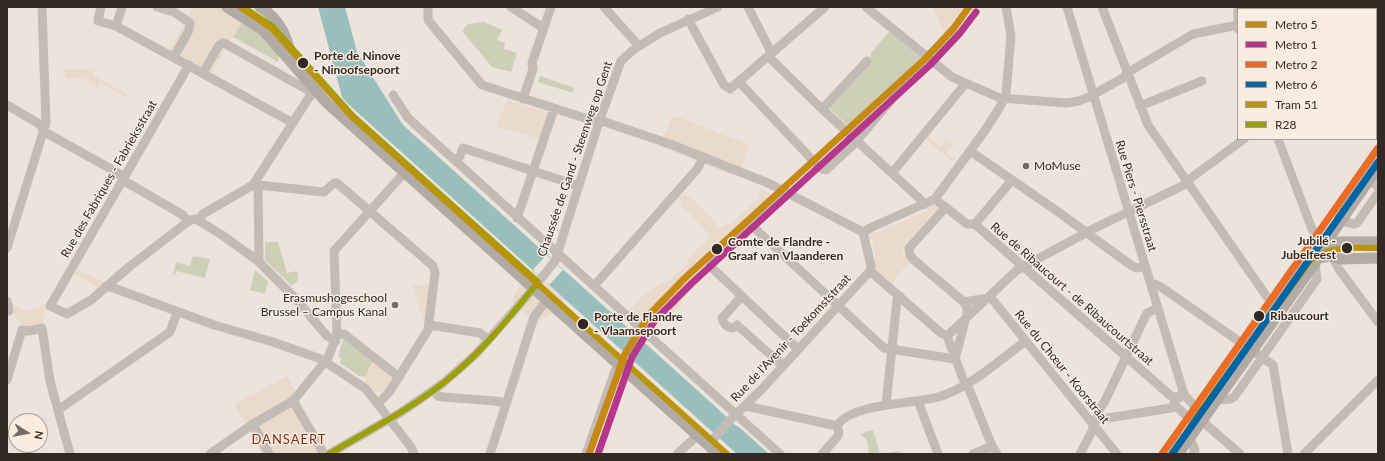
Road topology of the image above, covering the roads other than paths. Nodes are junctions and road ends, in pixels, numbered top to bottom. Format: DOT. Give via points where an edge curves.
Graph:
graph roads {
  1 [pos="42,7"];
  2 [pos="101,7"];
  3 [pos="122,7"];
  4 [pos="157,7"];
  5 [pos="227,7"];
  6 [pos="260,7"];
  7 [pos="428,7"];
  8 [pos="511,7"];
  9 [pos="550,7"];
  10 [pos="604,7"];
  11 [pos="718,7"];
  12 [pos="748,7"];
  13 [pos="825,7"];
  14 [pos="866,7"];
  15 [pos="1006,7"];
  16 [pos="1068,7"];
  17 [pos="1102,7"];
  18 [pos="688,19"];
  19 [pos="116,26"];
  20 [pos="1237,27"];
  21 [pos="543,28"];
  22 [pos="639,46"];
  23 [pos="770,54"];
  24 [pos="174,57"];
  25 [pos="927,58"];
  26 [pos="867,61"];
  27 [pos="292,62"];
  28 [pos="189,65"];
  29 [pos="203,73"];
  30 [pos="1127,73"];
  31 [pos="1202,82"];
  32 [pos="740,83"];
  33 [pos="966,83"];
  34 [pos="315,92"];
  35 [pos="393,95"];
  36 [pos="1094,95"];
  37 [pos="1006,98"];
  38 [pos="523,99"];
  39 [pos="7,105"];
  40 [pos="1140,106"];
  41 [pos="554,109"];
  42 [pos="822,109"];
  43 [pos="599,122"];
  44 [pos="293,123"];
  45 [pos="43,131"];
  46 [pos="856,140"];
  47 [pos="1243,140"];
  48 [pos="1278,140"];
  49 [pos="1378,149"];
  50 [pos="970,151"];
  51 [pos="703,157"];
  52 [pos="456,161"];
  53 [pos="1378,166"];
  54 [pos="533,171"];
  55 [pos="404,173"];
  56 [pos="892,173"];
  57 [pos="1378,176"];
  58 [pos="123,178"];
  59 [pos="1012,180"];
  60 [pos="1187,182"];
  61 [pos="257,183"];
  62 [pos="579,186"];
  63 [pos="785,192"];
  64 [pos="1378,193"];
  65 [pos="935,199"];
  66 [pos="923,205"];
  67 [pos="946,208"];
  68 [pos="371,210"];
  69 [pos="1129,212"];
  70 [pos="1344,216"];
  71 [pos="517,218"];
  72 [pos="199,220"];
  73 [pos="188,222"];
  74 [pos="975,224"];
  75 [pos="752,225"];
  76 [pos="863,232"];
  77 [pos="1086,233"];
  78 [pos="1339,238"];
  79 [pos="1378,242"];
  80 [pos="7,248"];
  81 [pos="1328,250"];
  82 [pos="557,253"];
  83 [pos="1378,258"];
  84 [pos="1316,260"];
  85 [pos="258,261"];
  86 [pos="1022,266"];
  87 [pos="1145,266"];
  88 [pos="870,271"];
  89 [pos="537,282"];
  90 [pos="1151,285"];
  91 [pos="594,286"];
  92 [pos="105,287"];
  93 [pos="742,296"];
  94 [pos="900,296"];
  95 [pos="988,298"];
  96 [pos="1272,300"];
  97 [pos="7,301"];
  98 [pos="546,301"];
  99 [pos="964,302"];
  100 [pos="837,305"];
  101 [pos="1158,308"];
  102 [pos="8,311"];
  103 [pos="177,312"];
  104 [pos="968,316"];
  105 [pos="1378,322"];
  106 [pos="430,325"];
  107 [pos="947,336"];
  108 [pos="336,338"];
  109 [pos="488,339"];
  110 [pos="1026,341"];
  111 [pos="1240,343"];
  112 [pos="798,349"];
  113 [pos="891,349"];
  114 [pos="1251,350"];
  115 [pos="1261,357"];
  116 [pos="1126,358"];
  117 [pos="955,359"];
  118 [pos="324,362"];
  119 [pos="618,366"];
  120 [pos="783,366"];
  121 [pos="398,377"];
  122 [pos="7,380"];
  123 [pos="1378,380"];
  124 [pos="966,384"];
  125 [pos="434,391"];
  126 [pos="1183,391"];
  127 [pos="1172,397"];
  128 [pos="293,401"];
  129 [pos="918,401"];
  130 [pos="1216,402"];
  131 [pos="506,403"];
  132 [pos="378,404"];
  133 [pos="886,405"];
  134 [pos="746,406"];
  135 [pos="1177,407"];
  136 [pos="58,410"];
  137 [pos="733,417"];
  138 [pos="389,419"];
  139 [pos="1095,421"];
  140 [pos="1202,421"];
  141 [pos="254,424"];
  142 [pos="837,426"];
  143 [pos="697,436"];
  144 [pos="1190,438"];
  145 [pos="708,445"];
  146 [pos="994,450"];
  147 [pos="70,454"];
  148 [pos="210,454"];
  149 [pos="270,454"];
  150 [pos="324,454"];
  151 [pos="329,454"];
  152 [pos="414,454"];
  153 [pos="490,454"];
  154 [pos="586,454"];
  155 [pos="677,454"];
  156 [pos="718,454"];
  157 [pos="780,454"];
  158 [pos="822,454"];
  159 [pos="938,454"];
  160 [pos="973,454"];
  161 [pos="1080,454"];
  162 [pos="1117,454"];
  163 [pos="1163,454"];
  164 [pos="1178,454"];
  165 [pos="1193,454"];
  166 [pos="1240,454"];
  167 [pos="1288,454"];
  168 [pos="1304,454"];
  1 -- 45 [label="street" via="46,123"];
  2 -- 19 [label="street" via="98,21"];
  3 -- 19 [label="street"];
  4 -- 24 [label="street" via="174,12 189,22 190,26"];
  5 -- 27 [label="main road" via="263,30"];
  6 -- 27 [label="main road" via="281,26"];
  7 -- 38 [label="street" via="428,20 482,85"];
  8 -- 21 [label="street"];
  9 -- 21 [label="street"];
  10 -- 22 [label="street"];
  11 -- 18 [label="street, Chaussée de Gand - Steenweg op Gent"];
  12 -- 23 [label="street"];
  13 -- 23 [label="street"];
  14 -- 25 [label="street"];
  15 -- 37 [label="street" via="1011,36"];
  16 -- 36 [label="street, Rue Piers - Piersstraat"];
  17 -- 30 [label="street"];
  18 -- 22 [label="street, Chaussée de Gand - Steenweg op Gent"];
  18 -- 32 [label="street" via="724,85 730,90"];
  19 -- 24 [label="street"];
  20 -- 30 [label="street" via="1193,34"];
  21 -- 38 [label="street"];
  22 -- 43 [label="street, Chaussée de Gand - Steenweg op Gent" via="621,61"];
  23 -- 32 [label="street"];
  23 -- 42 [label="street" via="771,59"];
  24 -- 28 [label="street"];
  25 -- 33 [label="street" via="952,77"];
  25 -- 46 [label="street"];
  26 -- 42 [label="street"];
  27 -- 34 [label="main road"];
  28 -- 29 [label="street"];
  28 -- 58 [label="street, Rue des Fabriques - Fabrieksstraat"];
  29 -- 34 [label="street" via="219,45 224,44"];
  29 -- 44 [label="street"];
  30 -- 36 [label="street"];
  30 -- 40 [label="street"];
  31 -- 40 [label="street"];
  32 -- 46 [label="street" via="820,168 826,170"];
  33 -- 37 [label="street" via="1000,98"];
  33 -- 56 [label="street"];
  34 -- 44 [label="street"];
  34 -- 55 [label="main road"];
  35 -- 52 [label="street" via="408,118"];
  36 -- 37 [label="street" via="1067,103"];
  36 -- 69 [label="street, Rue Piers - Piersstraat"];
  37 -- 50 [label="street"];
  38 -- 41 [label="street"];
  39 -- 45 [label="street" via="40,125"];
  40 -- 60 [label="street" via="1148,125"];
  41 -- 43 [label="street"];
  41 -- 54 [label="street"];
  42 -- 46 [label="street"];
  43 -- 51 [label="street"];
  43 -- 62 [label="street, Chaussée de Gand - Steenweg op Gent"];
  44 -- 61 [label="street"];
  45 -- 58 [label="street"];
  45 -- 80 [label="street"];
  46 -- 56 [label="street"];
  47 -- 60 [label="street"];
  48 -- 81 [label="street" via="1312,229"];
  49 -- 70 [label="street" via="1336,209"];
  50 -- 59 [label="street"];
  50 -- 65 [label="street"];
  51 -- 63 [label="street"];
  51 -- 91 [label="street" via="698,168"];
  52 -- 54 [label="street" via="463,148"];
  52 -- 71 [label="street"];
  53 -- 70 [label="main road"];
  54 -- 62 [label="street"];
  54 -- 71 [label="street"];
  55 -- 68 [label="street"];
  55 -- 89 [label="main road"];
  56 -- 66 [label="street" via="920,199"];
  57 -- 70 [label="main road"];
  58 -- 73 [label="street" via="183,215"];
  58 -- 92 [label="street, Rue des Fabriques - Fabrieksstraat" via="50,306 68,314 91,300"];
  59 -- 74 [label="street"];
  59 -- 77 [label="street"];
  60 -- 69 [label="street" via="1184,186"];
  60 -- 96 [label="street"];
  61 -- 68 [label="street" via="324,192 337,183"];
  61 -- 72 [label="street" via="203,214"];
  61 -- 85 [label="street"];
  62 -- 82 [label="street, Chaussée de Gand - Steenweg op Gent"];
  63 -- 75 [label="street"];
  63 -- 76 [label="street"];
  64 -- 70 [label="street" via="1357,223 1354,224"];
  65 -- 66 [label="street"];
  65 -- 67 [label="street, Rue de Ribaucourt - de Ribaucourtstraat"];
  66 -- 76 [label="street"];
  67 -- 74 [label="street, Rue de Ribaucourt - de Ribaucourtstraat" via="967,224"];
  67 -- 99 [label="street" via="909,248 910,255"];
  68 -- 106 [label="street" via="433,266 435,274"];
  68 -- 108 [label="street" via="334,251"];
  69 -- 77 [label="street"];
  69 -- 87 [label="street, Rue Piers - Piersstraat"];
  70 -- 78 [label="main road"];
  70 -- 81 [label="main road" via="1328,240"];
  71 -- 82 [label="street"];
  72 -- 73 [label="street"];
  72 -- 85 [label="street"];
  73 -- 92 [label="street"];
  74 -- 86 [label="street, Rue de Ribaucourt - de Ribaucourtstraat"];
  75 -- 93 [label="street" via="710,262 711,267"];
  75 -- 100 [label="street"];
  76 -- 88 [label="street"];
  77 -- 86 [label="street"];
  77 -- 87 [label="street" via="1132,266"];
  78 -- 79 [label="main road"];
  78 -- 81 [label="main road"];
  81 -- 83 [label="main road" via="1341,259"];
  81 -- 84 [label="main road"];
  81 -- 105 [label="street" via="1338,268"];
  82 -- 89 [label="street, Chaussée de Gand - Steenweg op Gent" via="554,262"];
  82 -- 91 [label="street"];
  84 -- 96 [label="street" via="1297,266"];
  84 -- 114 [label="main road"];
  84 -- 115 [label="street" via="1317,279"];
  85 -- 108 [label="street" via="296,298 327,336"];
  86 -- 95 [label="street"];
  86 -- 116 [label="street, Rue de Ribaucourt - de Ribaucourtstraat"];
  87 -- 90 [label="street, Rue Piers - Piersstraat"];
  88 -- 94 [label="street"];
  88 -- 100 [label="street, Rue de l'Avenir - Toekomststraat"];
  89 -- 98 [label="main road"];
  89 -- 109 [label="street, Chaussée de Gand - Steenweg op Gent"];
  90 -- 101 [label="street, Rue Piers - Piersstraat"];
  90 -- 111 [label="street" via="1161,286"];
  91 -- 137 [label="street"];
  92 -- 103 [label="street"];
  93 -- 112 [label="street"];
  93 -- 120 [label="street" via="722,318 723,322 729,328 737,325"];
  94 -- 107 [label="street"];
  94 -- 113 [label="street" via="897,300"];
  95 -- 99 [label="street"];
  95 -- 104 [label="street"];
  95 -- 110 [label="street, Rue du Chœur - Koorstraat" via="992,299"];
  96 -- 111 [label="street"];
  97 -- 102 [label="street"];
  98 -- 119 [label="main road"];
  98 -- 131 [label="street" via="534,317"];
  99 -- 104 [label="street"];
  100 -- 112 [label="street, Rue de l'Avenir - Toekomststraat"];
  100 -- 113 [label="street" via="884,348"];
  101 -- 116 [label="street" via="1147,313"];
  101 -- 126 [label="street, Rue Piers - Piersstraat"];
  103 -- 118 [label="street" via="273,342"];
  103 -- 136 [label="street" via="170,332"];
  104 -- 107 [label="street"];
  104 -- 117 [label="street" via="962,324"];
  106 -- 109 [label="street" via="480,333"];
  106 -- 121 [label="street"];
  107 -- 117 [label="street"];
  108 -- 118 [label="street"];
  108 -- 121 [label="street" via="344,334"];
  109 -- 125 [label="street, Chaussée de Gand - Steenweg op Gent" via="465,364"];
  110 -- 124 [label="street"];
  110 -- 139 [label="street, Rue du Chœur - Koorstraat"];
  111 -- 114 [label="street"];
  111 -- 130 [label="street" via="1214,382"];
  112 -- 120 [label="street, Rue de l'Avenir - Toekomststraat"];
  113 -- 117 [label="street"];
  113 -- 133 [label="street"];
  114 -- 115 [label="street"];
  114 -- 130 [label="main road"];
  115 -- 130 [label="street" via="1235,396"];
  115 -- 167 [label="street" via="1273,365"];
  116 -- 127 [label="street, Rue de Ribaucourt - de Ribaucourtstraat"];
  116 -- 139 [label="street"];
  117 -- 124 [label="street"];
  118 -- 128 [label="street"];
  118 -- 132 [label="street" via="366,389"];
  119 -- 143 [label="main road"];
  119 -- 154 [label="street"];
  120 -- 134 [label="street, Rue de l'Avenir - Toekomststraat"];
  121 -- 132 [label="street"];
  122 -- 136 [label="street" via="22,330 42,328 50,381"];
  123 -- 168 [label="street"];
  124 -- 129 [label="street" via="939,397"];
  124 -- 146 [label="street"];
  125 -- 131 [label="street" via="443,397"];
  125 -- 138 [label="street, Chaussée de Gand - Steenweg op Gent"];
  126 -- 127 [label="street" via="1179,398"];
  126 -- 140 [label="street, Rue de Ribaucourt - de Ribaucourtstraat" via="1200,412"];
  127 -- 135 [label="street, Rue de Ribaucourt - de Ribaucourtstraat"];
  128 -- 141 [label="street"];
  128 -- 150 [label="street"];
  129 -- 133 [label="street"];
  129 -- 159 [label="street"];
  130 -- 140 [label="main road"];
  131 -- 153 [label="street"];
  132 -- 138 [label="street"];
  133 -- 142 [label="street" via="844,418"];
  134 -- 137 [label="street, Rue de l'Avenir - Toekomststraat"];
  134 -- 142 [label="street"];
  135 -- 139 [label="street"];
  135 -- 140 [label="street, Rue de Ribaucourt - de Ribaucourtstraat" via="1193,422"];
  136 -- 147 [label="street"];
  137 -- 145 [label="street, Rue de l'Avenir - Toekomststraat"];
  137 -- 157 [label="street"];
  138 -- 151 [label="street, Chaussée de Gand - Steenweg op Gent"];
  138 -- 152 [label="street"];
  139 -- 161 [label="street"];
  139 -- 162 [label="street, Rue du Chœur - Koorstraat"];
  140 -- 144 [label="main road"];
  140 -- 166 [label="street, Rue de Ribaucourt - de Ribaucourtstraat"];
  141 -- 148 [label="street"];
  141 -- 149 [label="street"];
  142 -- 158 [label="street" via="838,436"];
  143 -- 145 [label="main road"];
  143 -- 155 [label="street"];
  144 -- 163 [label="street" via="1175,437"];
  144 -- 164 [label="main road"];
  144 -- 165 [label="street" via="1195,450"];
  145 -- 156 [label="main road"];
  146 -- 160 [label="street"];
}
